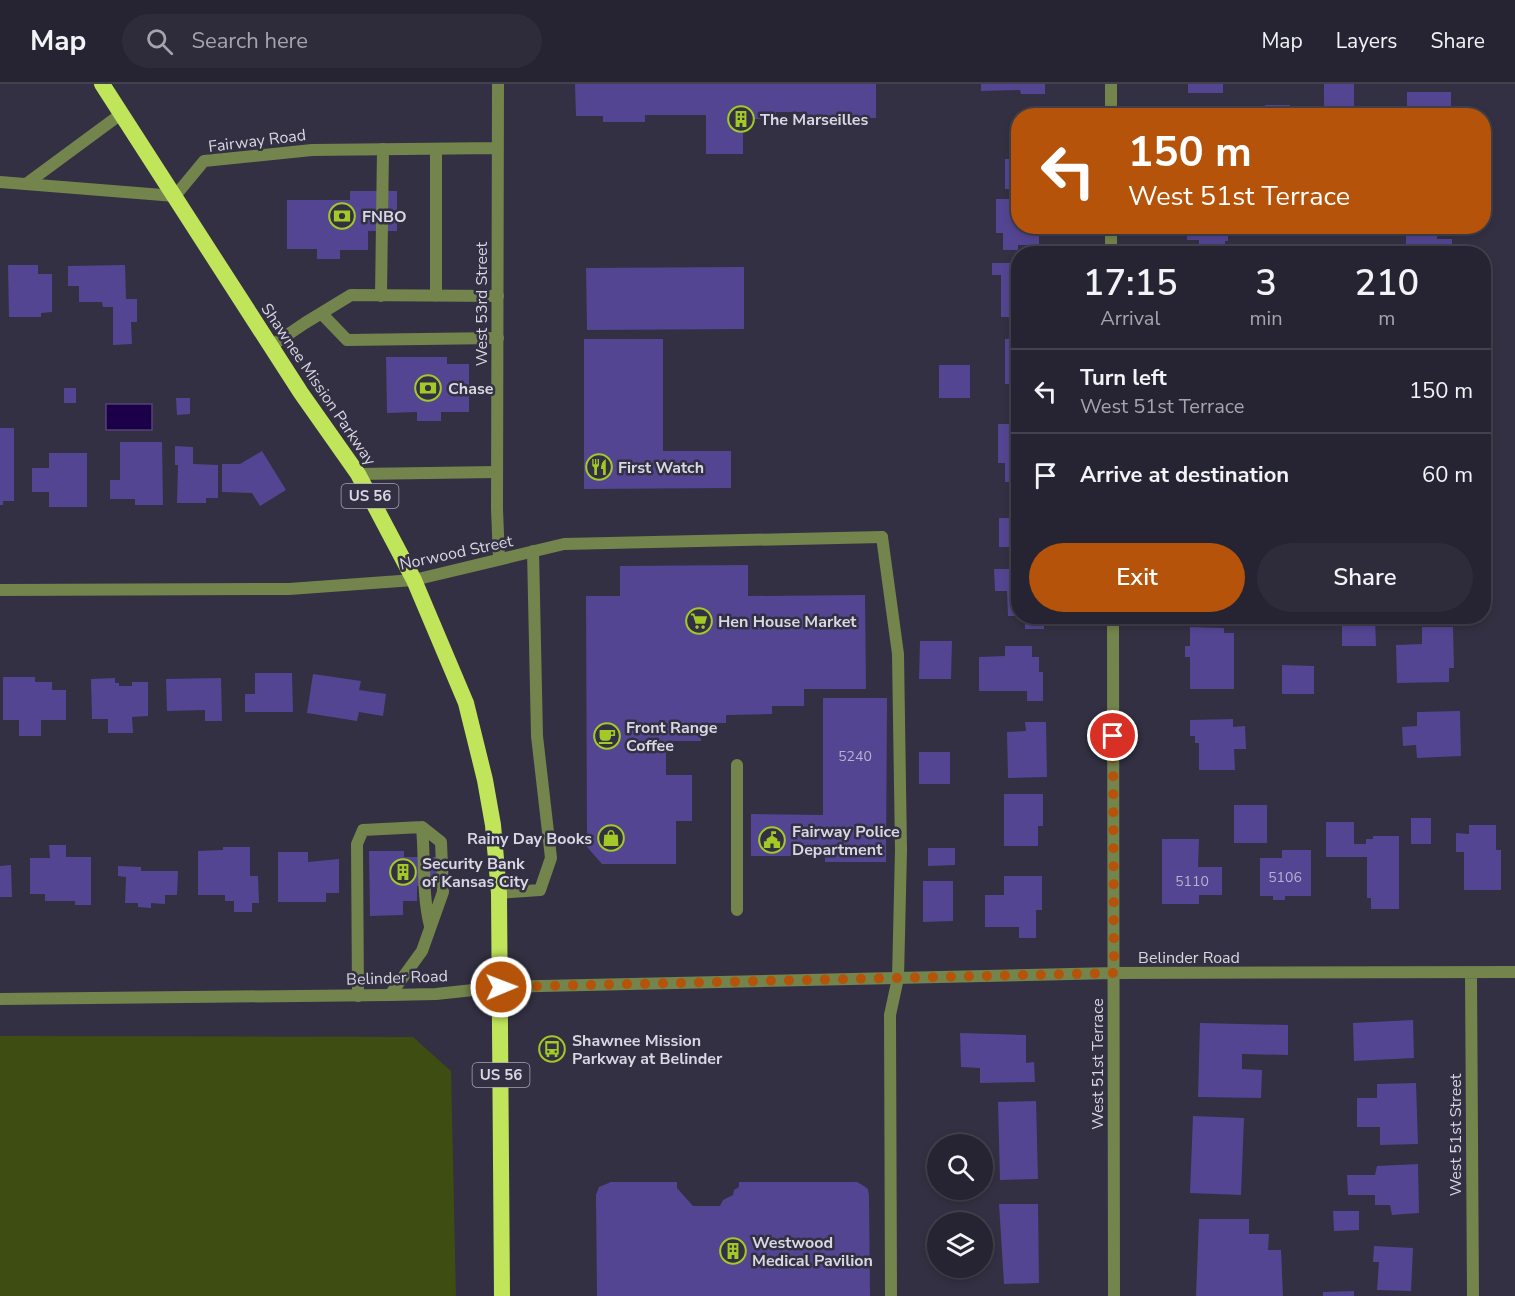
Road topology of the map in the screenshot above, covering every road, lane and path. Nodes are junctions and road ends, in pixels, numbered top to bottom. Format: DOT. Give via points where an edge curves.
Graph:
graph roads {
  1 [pos="102,84"];
  2 [pos="498,84"];
  3 [pos="1111,84"];
  4 [pos="1111,108"];
  5 [pos="121,114"];
  6 [pos="436,148"];
  7 [pos="498,148"];
  8 [pos="383,149"];
  9 [pos="0,182"];
  10 [pos="26,184"];
  11 [pos="175,196"];
  12 [pos="381,296"];
  13 [pos="436,296"];
  14 [pos="498,296"];
  15 [pos="321,313"];
  16 [pos="498,338"];
  17 [pos="271,346"];
  18 [pos="497,472"];
  19 [pos="358,474"];
  20 [pos="533,551"];
  21 [pos="499,560"];
  22 [pos="414,580"];
  23 [pos="0,590"];
  24 [pos="1113,624"];
  25 [pos="737,765"];
  26 [pos="422,827"];
  27 [pos="499,893"];
  28 [pos="737,910"];
  29 [pos="430,927"];
  30 [pos="1515,972"];
  31 [pos="1114,973"];
  32 [pos="1471,974"];
  33 [pos="898,978"];
  34 [pos="501,987"];
  35 [pos="390,995"];
  36 [pos="358,996"];
  37 [pos="0,999"];
  38 [pos="502,1296"];
  39 [pos="891,1296"];
  40 [pos="1114,1296"];
  41 [pos="1473,1296"];
  1 -- 5 [label="highway, Shawnee Mission Parkway / US 56"];
  2 -- 7 [label="street, West 53rd Street"];
  3 -- 4 [label="street"];
  5 -- 10 [label="street"];
  5 -- 11 [label="highway, Shawnee Mission Parkway / US 56"];
  6 -- 7 [label="street, Fairway Road"];
  6 -- 8 [label="street, Fairway Road"];
  6 -- 13 [label="street"];
  7 -- 14 [label="street, West 53rd Street"];
  8 -- 11 [label="street, Fairway Road" via="312,150 204,161"];
  8 -- 12 [label="street"];
  9 -- 10 [label="street"];
  10 -- 11 [label="street"];
  11 -- 17 [label="highway, Shawnee Mission Parkway / US 56"];
  12 -- 13 [label="street"];
  12 -- 15 [label="street" via="351,295"];
  13 -- 14 [label="street"];
  14 -- 16 [label="street, West 53rd Street"];
  15 -- 16 [label="street" via="347,340"];
  15 -- 17 [label="street"];
  16 -- 18 [label="street, West 53rd Street"];
  17 -- 19 [label="highway, Shawnee Mission Parkway / US 56"];
  18 -- 19 [label="street"];
  18 -- 21 [label="street, West 53rd Street"];
  19 -- 22 [label="highway, Shawnee Mission Parkway / US 56"];
  20 -- 21 [label="street, Norwood Street"];
  20 -- 27 [label="street" via="537,736 551,858 540,890"];
  20 -- 33 [label="street, Norwood Street" via="564,544 882,537 898,654"];
  21 -- 22 [label="street, Norwood Street"];
  22 -- 23 [label="street, Norwood Street" via="289,589"];
  22 -- 27 [label="highway, Shawnee Mission Parkway / US 56" via="466,703 493,825"];
  24 -- 31 [label="street, West 51st Terrace"];
  25 -- 28 [label="street"];
  26 -- 29 [label="street"];
  26 -- 29 [label="street" via="441,842 443,892"];
  26 -- 36 [label="street" via="363,830 357,844"];
  27 -- 34 [label="highway, Shawnee Mission Parkway / US 56"];
  29 -- 35 [label="street" via="422,951"];
  30 -- 32 [label="street, Belinder Road"];
  31 -- 32 [label="street, Belinder Road"];
  31 -- 33 [label="street, Belinder Road"];
  31 -- 40 [label="street, West 51st Terrace"];
  32 -- 41 [label="street, West 51st Street"];
  33 -- 34 [label="street, Belinder Road"];
  33 -- 39 [label="street" via="890,1015"];
  34 -- 35 [label="street, Belinder Road"];
  34 -- 38 [label="highway, Shawnee Mission Parkway / US 56"];
  35 -- 36 [label="street, Belinder Road"];
  36 -- 37 [label="street, Belinder Road"];
}
